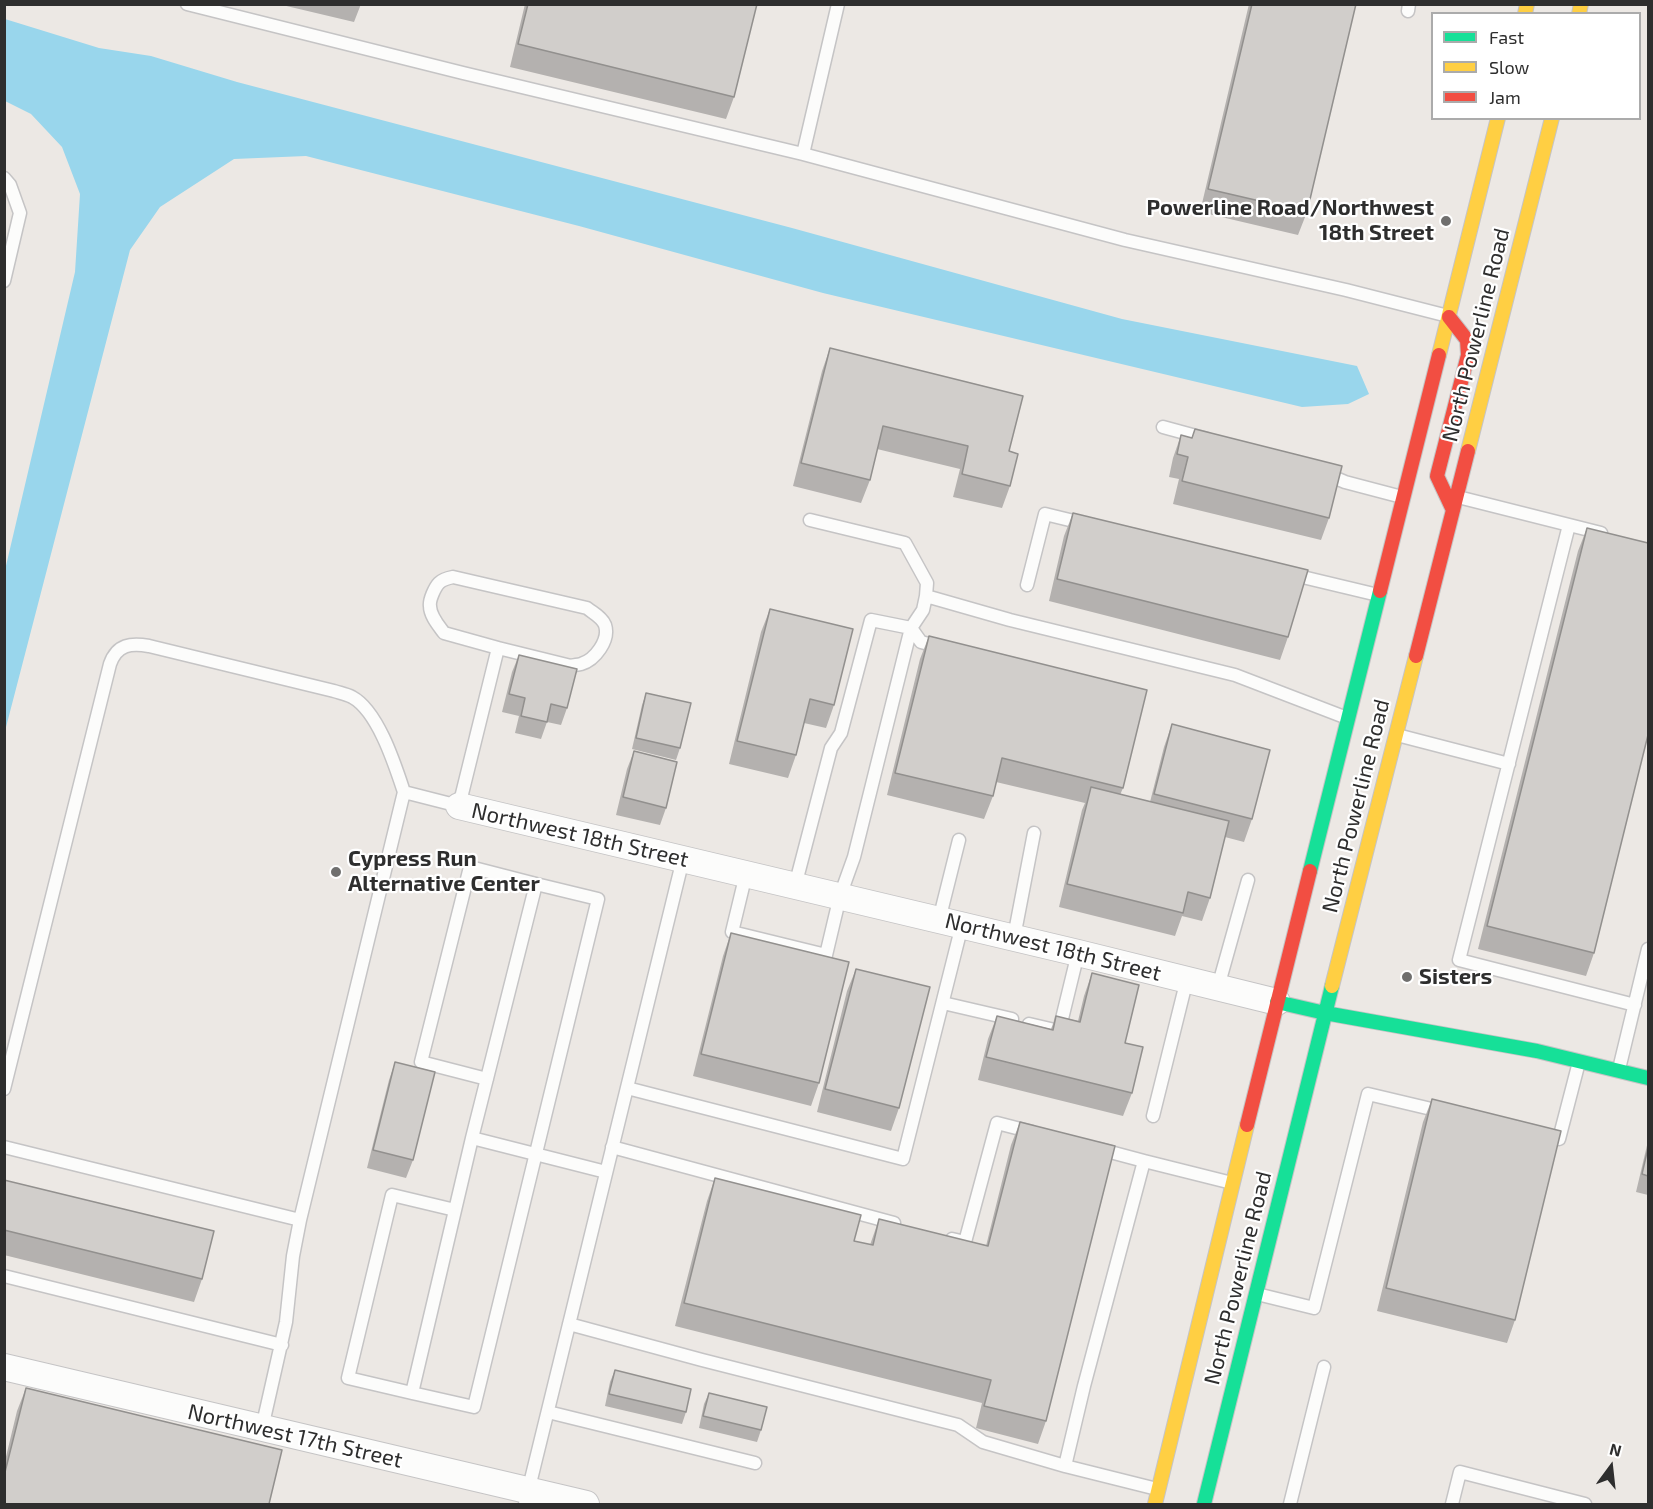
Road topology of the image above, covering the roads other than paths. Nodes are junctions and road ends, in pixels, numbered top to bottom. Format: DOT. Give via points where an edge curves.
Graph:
graph roads {
  1 [pos="187,4"];
  2 [pos="838,4"];
  3 [pos="1498,120"];
  4 [pos="1551,120"];
  5 [pos="803,154"];
  6 [pos="4,178"];
  7 [pos="4,281"];
  8 [pos="1449,317"];
  9 [pos="1163,427"];
  10 [pos="1218,441"];
  11 [pos="1316,469"];
  12 [pos="1403,497"];
  13 [pos="1454,503"];
  14 [pos="810,520"];
  15 [pos="1569,525"];
  16 [pos="1101,528"];
  17 [pos="1615,537"];
  18 [pos="1282,572"];
  19 [pos="1027,585"];
  20 [pos="1379,595"];
  21 [pos="926,596"];
  22 [pos="911,628"];
  23 [pos="498,648"];
  24 [pos="955,650"];
  25 [pos="1348,718"];
  26 [pos="1396,734"];
  27 [pos="1509,764"];
  28 [pos="404,792"];
  29 [pos="459,806"];
  30 [pos="1034,833"];
  31 [pos="959,840"];
  32 [pos="683,859"];
  33 [pos="746,874"];
  34 [pos="1248,880"];
  35 [pos="536,884"];
  36 [pos="795,886"];
  37 [pos="840,896"];
  38 [pos="951,922"];
  39 [pos="1014,937"];
  40 [pos="1648,949"];
  41 [pos="1078,953"];
  42 [pos="1187,980"];
  43 [pos="1218,987"];
  44 [pos="1277,1002"];
  45 [pos="943,1003"];
  46 [pos="1635,1005"];
  47 [pos="1325,1013"];
  48 [pos="1579,1061"];
  49 [pos="1618,1071"];
  50 [pos="1648,1078"];
  51 [pos="487,1079"];
  52 [pos="627,1088"];
  53 [pos="4,1089"];
  54 [pos="1458,1115"];
  55 [pos="1153,1116"];
  56 [pos="1042,1134"];
  57 [pos="1537,1134"];
  58 [pos="472,1138"];
  59 [pos="1087,1146"];
  60 [pos="612,1147"];
  61 [pos="4,1148"];
  62 [pos="537,1154"];
  63 [pos="1144,1161"];
  64 [pos="606,1172"];
  65 [pos="1233,1184"];
  66 [pos="455,1210"];
  67 [pos="300,1220"];
  68 [pos="909,1227"];
  69 [pos="943,1236"];
  70 [pos="4,1275"];
  71 [pos="1256,1294"];
  72 [pos="569,1324"];
  73 [pos="282,1345"];
  74 [pos="4,1367"];
  75 [pos="1324,1367"];
  76 [pos="412,1393"];
  77 [pos="548,1412"];
  78 [pos="262,1428"];
  79 [pos="755,1463"];
  80 [pos="1065,1466"];
  81 [pos="1159,1490"];
  82 [pos="527,1498"];
  83 [pos="586,1504"];
  84 [pos="1155,1504"];
  85 [pos="1204,1504"];
  86 [pos="1290,1504"];
  87 [pos="1452,1504"];
  88 [pos="1585,1504"];
  1 -- 5 [label="lane"];
  2 -- 5 [label="lane"];
  3 -- 8 [label="main road, North Powerline Road"];
  4 -- 13 [label="main road, North Powerline Road"];
  5 -- 8 [label="lane" via="1125,240"];
  6 -- 7 [label="lane" via="20,213"];
  8 -- 12 [label="main road, North Powerline Road"];
  8 -- 13 [label="main road" via="1467,340 1468,355 1437,476"];
  9 -- 10 [label="lane"];
  11 -- 12 [label="lane" via="1345,482"];
  12 -- 20 [label="main road, North Powerline Road"];
  13 -- 15 [label="lane"];
  13 -- 26 [label="main road, North Powerline Road"];
  14 -- 21 [label="lane" via="905,543 927,584"];
  15 -- 17 [label="lane"];
  15 -- 27 [label="lane"];
  16 -- 19 [label="lane" via="1045,514"];
  18 -- 20 [label="lane"];
  20 -- 25 [label="main road, North Powerline Road"];
  21 -- 22 [label="lane" via="923,610"];
  21 -- 25 [label="lane" via="1235,675"];
  22 -- 24 [label="lane" via="921,642"];
  22 -- 36 [label="lane" via="871,620 841,733 831,748"];
  22 -- 37 [label="lane" via="854,857"];
  23 -- 23 [label="lane" via="571,666 581,664 591,659 603,644 605,625 587,608 453,577 438,583 430,606 444,633"];
  23 -- 29 [label="lane"];
  25 -- 44 [label="main road, North Powerline Road"];
  26 -- 27 [label="lane"];
  26 -- 47 [label="main road, North Powerline Road"];
  27 -- 46 [label="lane" via="1459,960"];
  28 -- 29 [label="lane"];
  28 -- 53 [label="lane" via="391,753 368,712 351,696 149,646 121,648 110,664"];
  28 -- 67 [label="lane"];
  29 -- 32 [label="street, Northwest 18th Street"];
  30 -- 39 [label="lane"];
  31 -- 38 [label="lane"];
  32 -- 33 [label="street, Northwest 18th Street"];
  32 -- 52 [label="lane"];
  33 -- 36 [label="street, Northwest 18th Street"];
  33 -- 37 [label="lane" via="732,932 826,955"];
  34 -- 43 [label="lane"];
  35 -- 51 [label="lane"];
  35 -- 51 [label="lane" via="470,867 421,1062"];
  35 -- 62 [label="lane" via="598,899"];
  36 -- 37 [label="street, Northwest 18th Street"];
  37 -- 38 [label="street, Northwest 18th Street"];
  38 -- 39 [label="street, Northwest 18th Street"];
  38 -- 45 [label="lane"];
  39 -- 41 [label="street, Northwest 18th Street"];
  40 -- 46 [label="lane"];
  41 -- 42 [label="street, Northwest 18th Street"];
  41 -- 45 [label="lane" via="1059,1031"];
  42 -- 43 [label="street, Northwest 18th Street"];
  42 -- 55 [label="lane"];
  43 -- 44 [label="street, Northwest 18th Street"];
  44 -- 47 [label="main road, Northwest 18th Street"];
  44 -- 65 [label="main road, North Powerline Road"];
  45 -- 52 [label="lane" via="903,1158"];
  46 -- 49 [label="lane"];
  47 -- 48 [label="main road, Northwest 18th Street"];
  47 -- 71 [label="main road, North Powerline Road"];
  48 -- 49 [label="main road, Northwest 18th Street"];
  48 -- 57 [label="lane" via="1559,1139"];
  49 -- 50 [label="main road, Northwest 18th Street"];
  51 -- 58 [label="lane"];
  52 -- 60 [label="lane"];
  54 -- 71 [label="lane" via="1368,1094 1314,1308"];
  56 -- 69 [label="lane" via="997,1123 965,1242"];
  58 -- 62 [label="lane"];
  58 -- 66 [label="lane"];
  59 -- 63 [label="lane"];
  60 -- 64 [label="lane"];
  60 -- 68 [label="lane"];
  61 -- 67 [label="lane"];
  62 -- 64 [label="lane"];
  62 -- 76 [label="lane" via="474,1407"];
  63 -- 65 [label="lane"];
  63 -- 80 [label="lane"];
  64 -- 72 [label="lane"];
  65 -- 81 [label="main road, North Powerline Road"];
  66 -- 76 [label="lane"];
  66 -- 76 [label="lane" via="392,1195 348,1378"];
  67 -- 73 [label="lane"];
  70 -- 73 [label="lane"];
  71 -- 85 [label="main road, North Powerline Road"];
  72 -- 77 [label="lane"];
  72 -- 80 [label="lane" via="958,1425 983,1442"];
  73 -- 78 [label="lane"];
  74 -- 78 [label="street, Northwest 17th Street"];
  75 -- 86 [label="lane"];
  77 -- 79 [label="lane"];
  77 -- 82 [label="lane"];
  78 -- 82 [label="street, Northwest 17th Street"];
  80 -- 81 [label="lane"];
  81 -- 84 [label="main road, North Powerline Road"];
  82 -- 83 [label="street, Northwest 17th Street"];
  87 -- 88 [label="lane" via="1460,1472"];
}
